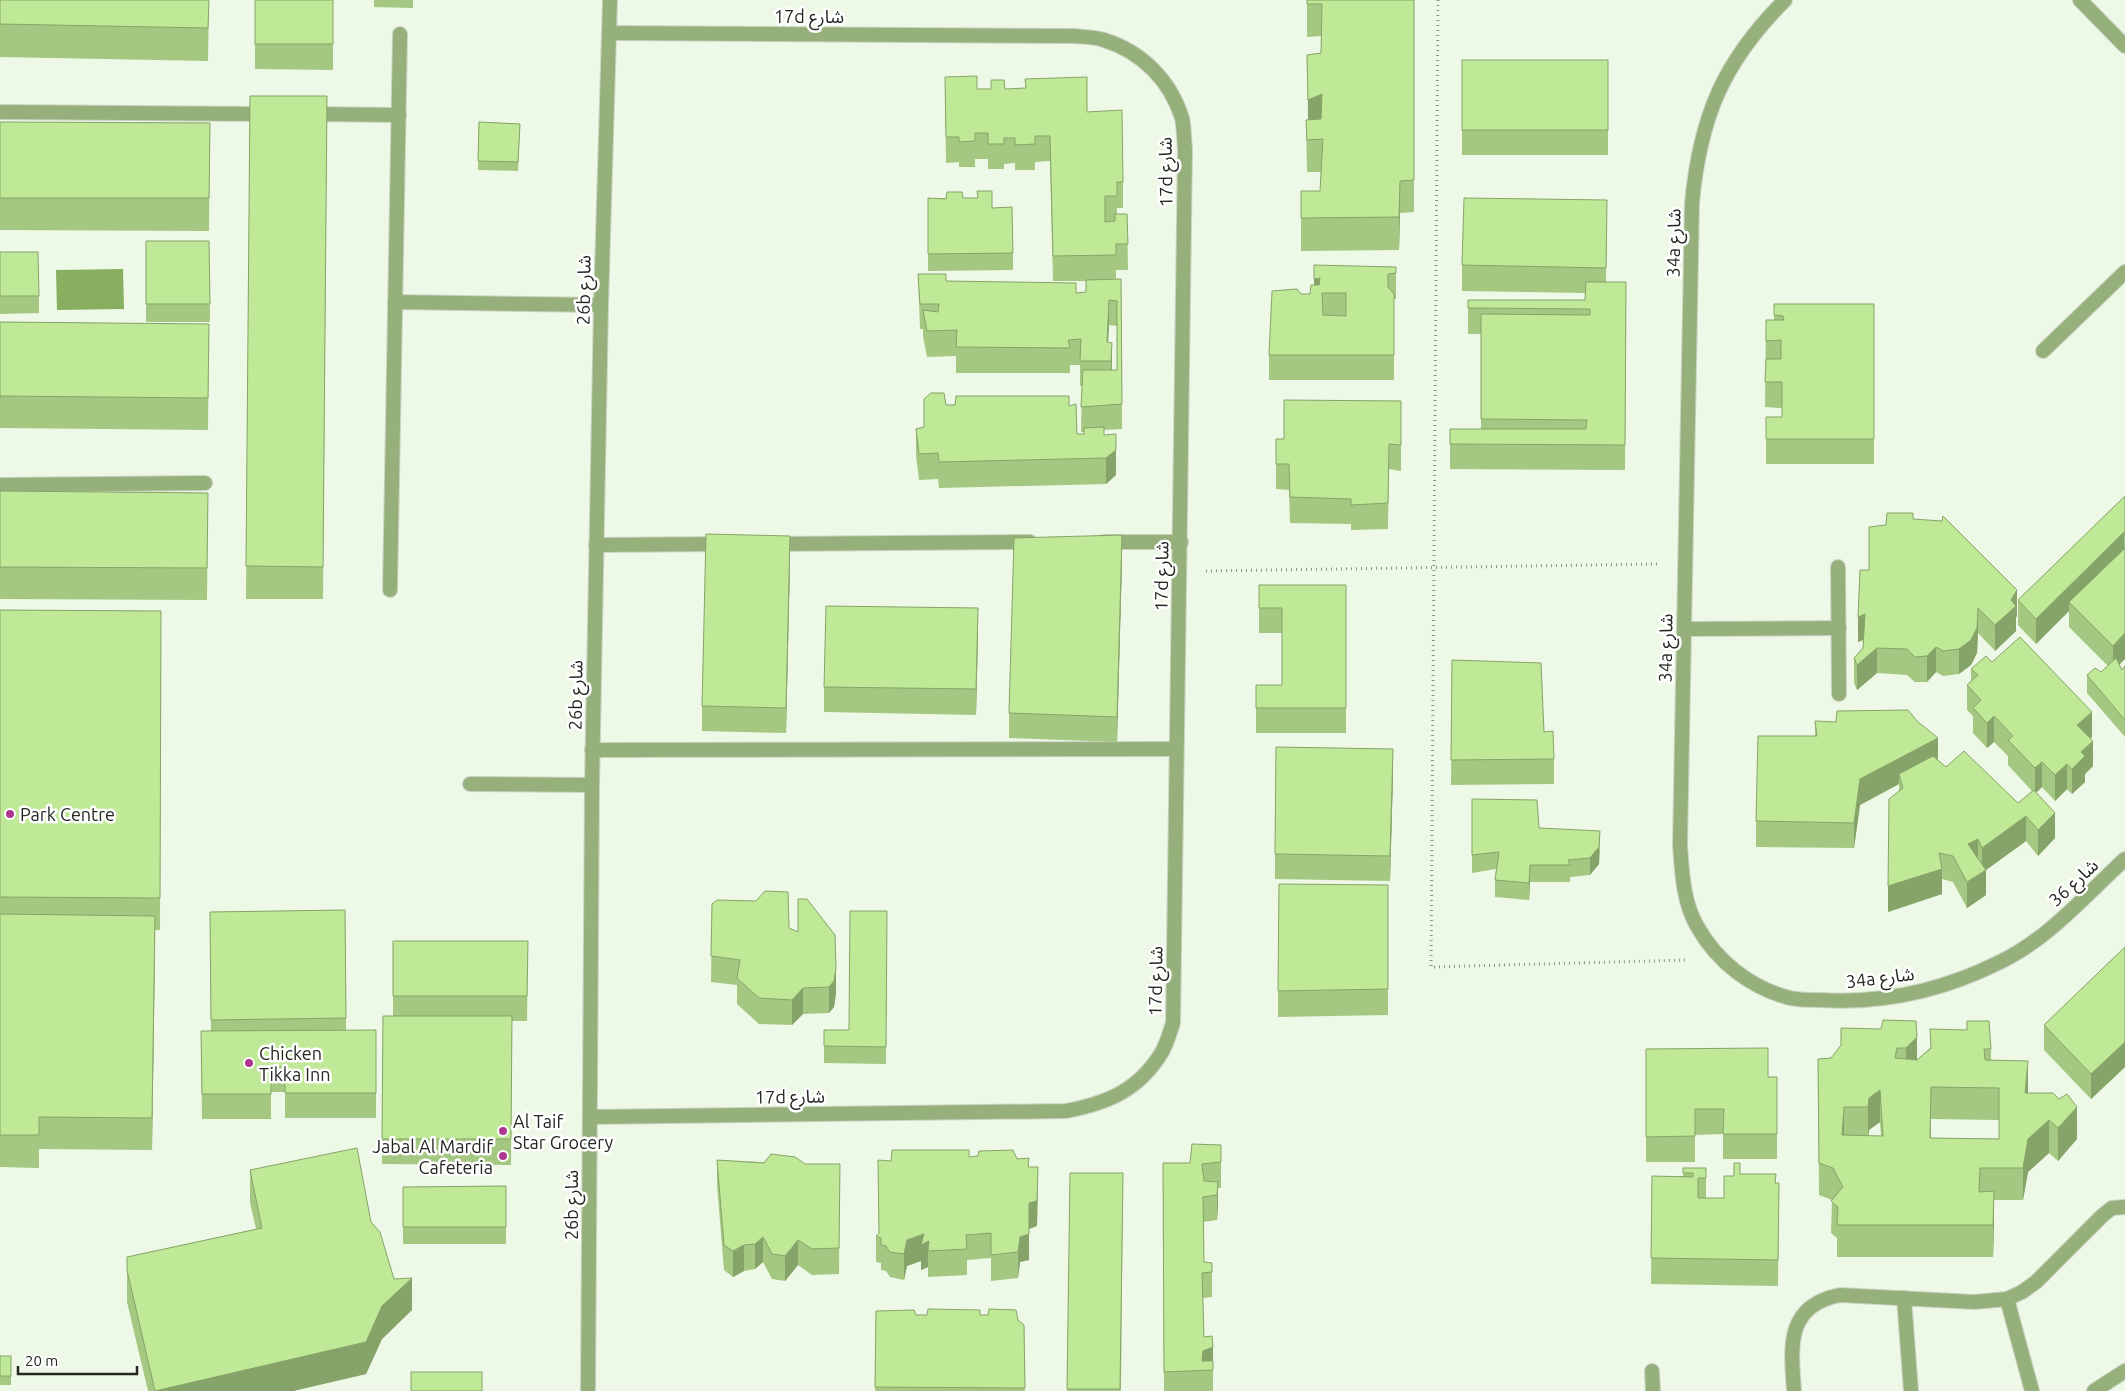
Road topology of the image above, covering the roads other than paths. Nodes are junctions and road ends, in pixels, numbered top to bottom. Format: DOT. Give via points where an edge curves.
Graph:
graph roads {
  1 [pos="610,0"];
  2 [pos="1785,0"];
  3 [pos="2080,0"];
  4 [pos="609,33"];
  5 [pos="400,34"];
  6 [pos="2125,46"];
  7 [pos="0,112"];
  8 [pos="279,114"];
  9 [pos="299,114"];
  10 [pos="399,115"];
  11 [pos="2125,272"];
  12 [pos="395,302"];
  13 [pos="601,305"];
  14 [pos="2043,350"];
  15 [pos="205,483"];
  16 [pos="0,485"];
  17 [pos="1042,542"];
  18 [pos="1092,542"];
  19 [pos="1181,542"];
  20 [pos="596,544"];
  21 [pos="735,544"];
  22 [pos="755,544"];
  23 [pos="1838,567"];
  24 [pos="390,590"];
  25 [pos="1839,628"];
  26 [pos="1684,629"];
  27 [pos="1839,694"];
  28 [pos="1176,749"];
  29 [pos="592,750"];
  30 [pos="470,784"];
  31 [pos="592,785"];
  32 [pos="2125,859"];
  33 [pos="2047,932"];
  34 [pos="591,1117"];
  35 [pos="2125,1207"];
  36 [pos="1904,1298"];
  37 [pos="2006,1299"];
  38 [pos="2125,1371"];
  39 [pos="1652,1372"];
  40 [pos="588,1391"];
  41 [pos="1653,1391"];
  42 [pos="1794,1391"];
  43 [pos="1911,1391"];
  44 [pos="2032,1391"];
  45 [pos="2094,1391"];
  1 -- 4 [label="street, 26b شارع"];
  2 -- 26 [label="street, 34a شارع" via="1764,20 1740,52 1720,87 1705,124 1696,163 1692,203"];
  3 -- 6 [label="street"];
  4 -- 13 [label="street, 26b شارع"];
  4 -- 19 [label="street, 17d شارع" via="1074,36 1103,39 1131,51 1154,69 1172,92 1182,120 1185,148"];
  5 -- 10 [label="street"];
  7 -- 8 [label="street"];
  9 -- 10 [label="street"];
  10 -- 12 [label="street"];
  11 -- 14 [label="street"];
  12 -- 13 [label="street"];
  12 -- 24 [label="street"];
  13 -- 20 [label="street, 26b شارع"];
  15 -- 16 [label="street"];
  17 -- 22 [label="street"];
  18 -- 19 [label="street"];
  19 -- 28 [label="street, 17d شارع"];
  20 -- 21 [label="street"];
  20 -- 29 [label="street, 26b شارع"];
  23 -- 25 [label="street"];
  25 -- 26 [label="street"];
  25 -- 27 [label="street"];
  26 -- 33 [label="street, 34a شارع" via="1680,846 1683,887 1696,926 1720,959 1753,984 1791,998 1845,1002 1899,997 1952,983 2001,962"];
  28 -- 29 [label="street"];
  28 -- 34 [label="street, 17d شارع" via="1173,1023 1162,1051 1145,1074 1122,1093 1095,1106 1066,1111"];
  29 -- 31 [label="street, 26b شارع"];
  30 -- 31 [label="street"];
  31 -- 34 [label="street, 26b شارع"];
  32 -- 33 [label="street, شارع 36"];
  34 -- 40 [label="street, 26b شارع"];
  35 -- 37 [label="street" via="2112,1208 2036,1282"];
  36 -- 37 [label="street" via="1974,1302"];
  36 -- 42 [label="street" via="1840,1295 1826,1298 1804,1313 1792,1338"];
  36 -- 43 [label="street"];
  37 -- 44 [label="street"];
  38 -- 45 [label="street"];
  39 -- 41 [label="street"];
}
